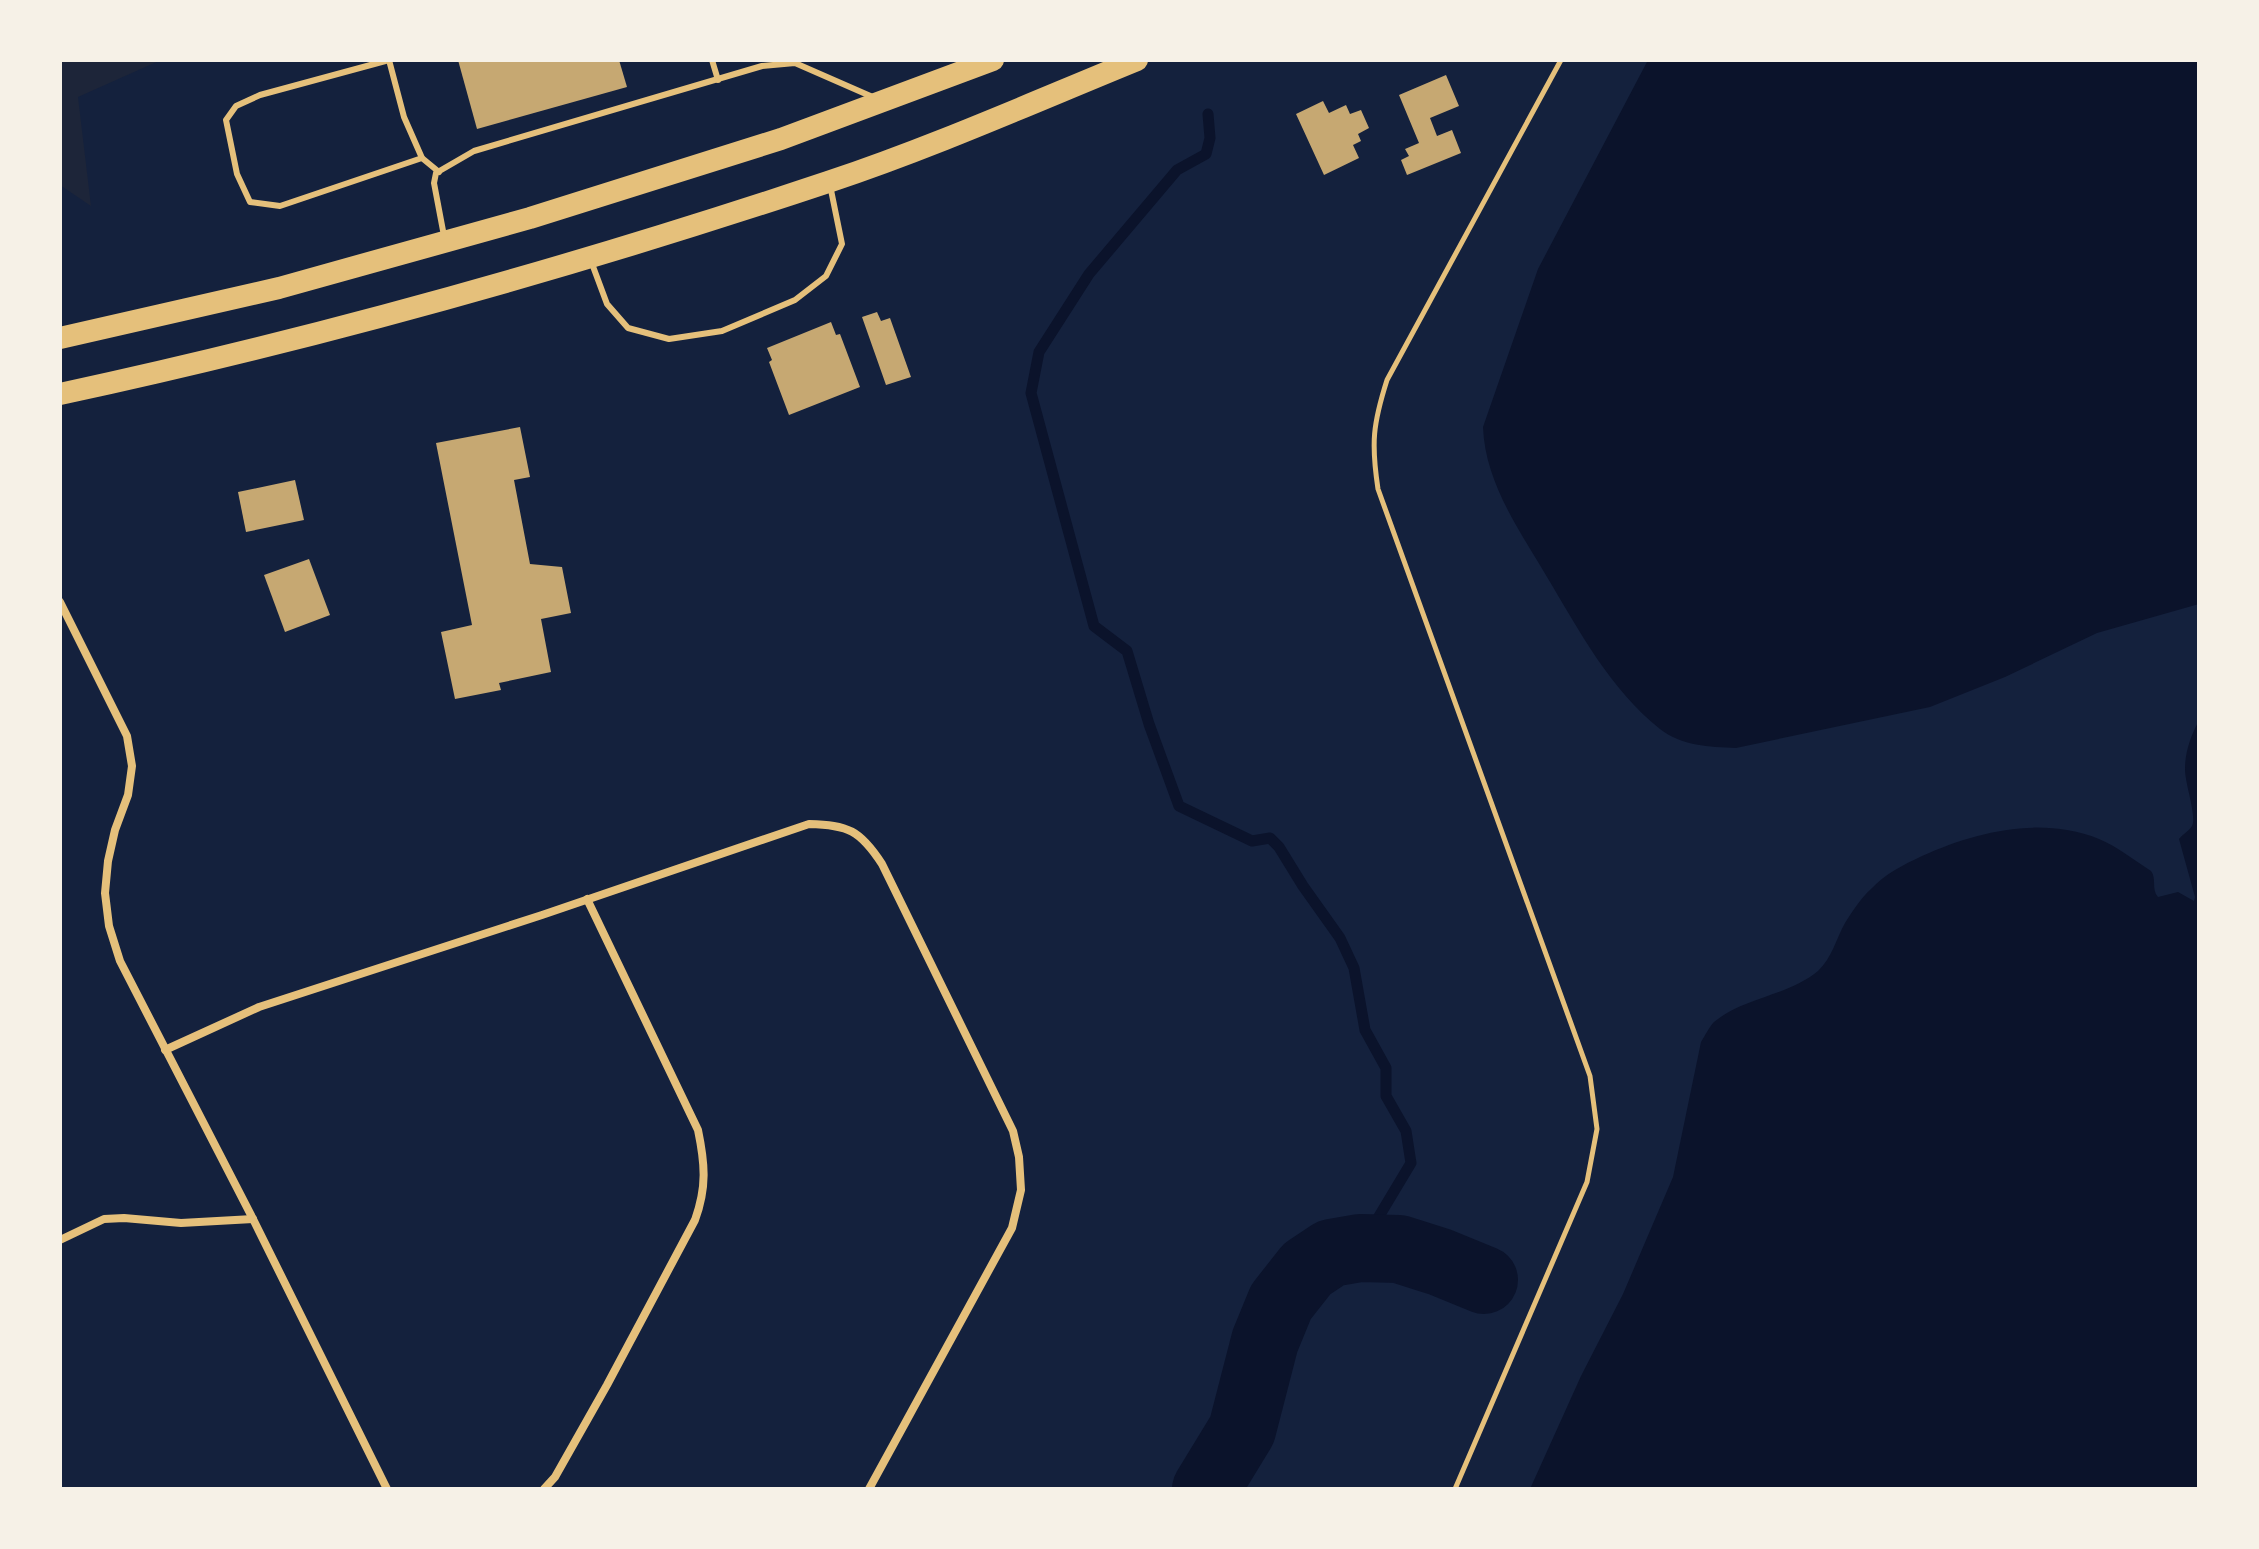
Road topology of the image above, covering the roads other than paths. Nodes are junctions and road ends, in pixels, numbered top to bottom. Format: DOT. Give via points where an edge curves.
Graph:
graph roads {
  1 [pos="389,60"];
  2 [pos="712,60"];
  3 [pos="993,60"];
  4 [pos="1137,60"];
  5 [pos="718,80"];
  6 [pos="882,101"];
  7 [pos="422,158"];
  8 [pos="439,172"];
  9 [pos="829,182"];
  10 [pos="445,242"];
  11 [pos="590,258"];
  12 [pos="68,334"];
  13 [pos="60,394"];
  14 [pos="60,602"];
  15 [pos="587,899"];
  16 [pos="165,1050"];
  17 [pos="253,1219"];
  18 [pos="60,1240"];
  19 [pos="387,1489"];
  20 [pos="544,1489"];
  21 [pos="869,1489"];
  1 -- 7 [label="lane"];
  1 -- 7 [label="lane" via="236,106 226,120 237,174 250,202 280,206"];
  2 -- 5 [label="lane"];
  3 -- 6 [label="highway"];
  4 -- 9 [label="highway"];
  5 -- 6 [label="lane" via="762,66 795,63"];
  5 -- 8 [label="lane" via="474,151"];
  6 -- 10 [label="highway" via="781,139"];
  7 -- 8 [label="lane"];
  8 -- 10 [label="lane" via="434,183"];
  9 -- 11 [label="highway"];
  9 -- 11 [label="lane" via="842,244 826,276 795,300 722,331 669,339 628,328 607,304"];
  10 -- 12 [label="highway" via="279,288"];
  11 -- 13 [label="highway" via="300,339"];
  14 -- 16 [label="street" via="127,736 132,766 128,795 115,830 105,893 120,961"];
  15 -- 16 [label="street" via="259,1007"];
  15 -- 20 [label="street" via="698,1130 705,1166 695,1220 607,1385"];
  15 -- 21 [label="street" via="809,824 835,824 853,832 882,864 1013,1131 1021,1190 1012,1228"];
  16 -- 17 [label="street"];
  17 -- 18 [label="street" via="104,1219"];
  17 -- 19 [label="street"];
}
